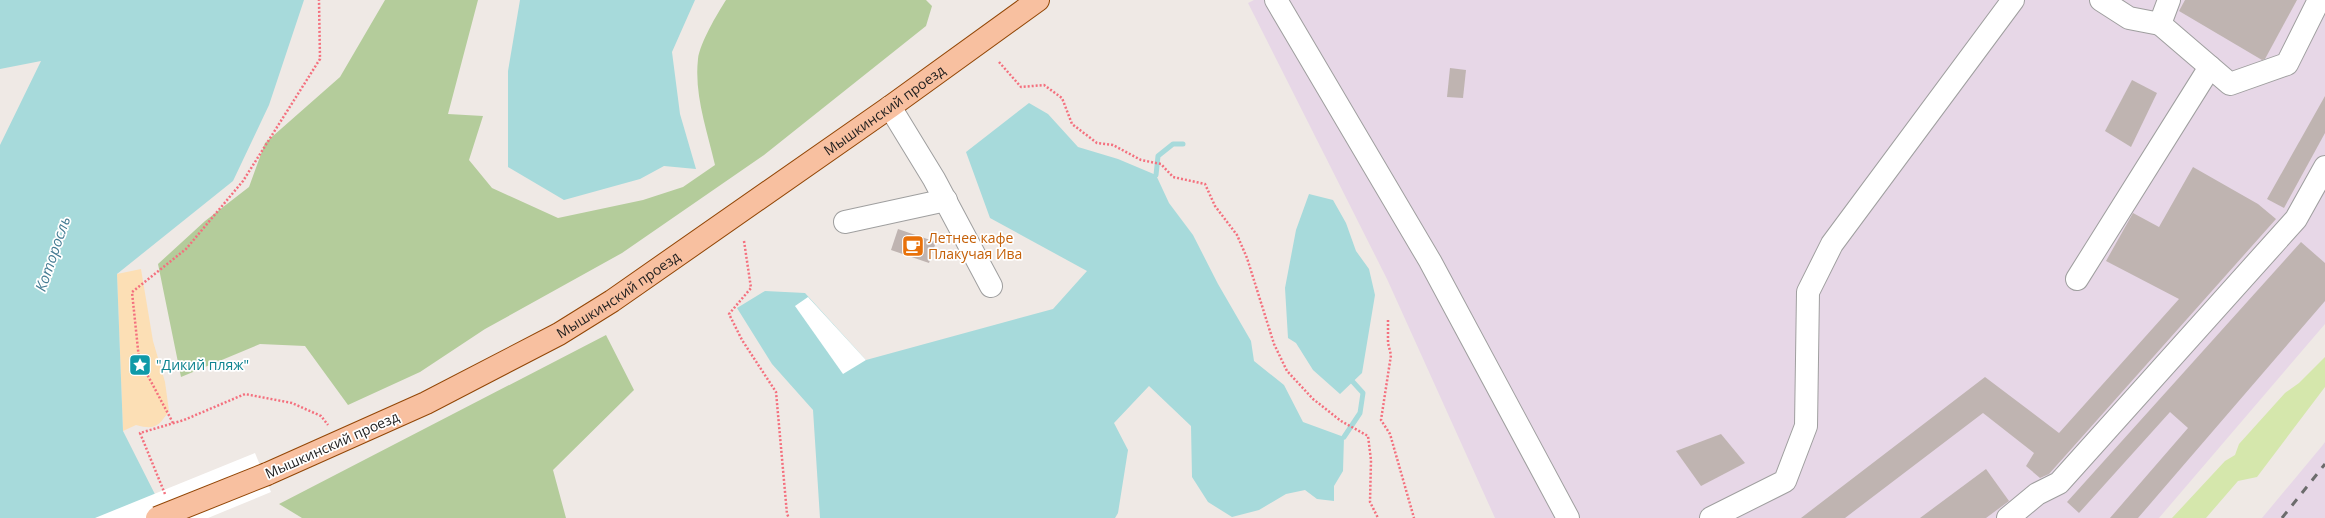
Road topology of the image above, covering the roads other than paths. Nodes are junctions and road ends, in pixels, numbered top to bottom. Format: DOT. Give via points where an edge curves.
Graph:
graph roads {
  1 [pos="1038,0"];
  2 [pos="1276,0"];
  3 [pos="2013,0"];
  4 [pos="2101,0"];
  5 [pos="2169,0"];
  6 [pos="2319,0"];
  7 [pos="2160,24"];
  8 [pos="2210,67"];
  9 [pos="890,107"];
  10 [pos="2325,167"];
  11 [pos="946,200"];
  12 [pos="845,222"];
  13 [pos="2077,279"];
  14 [pos="991,286"];
  15 [pos="157,518"];
  16 [pos="1568,518"];
  17 [pos="1711,518"];
  18 [pos="2008,518"];
  1 -- 9 [label="main road, Мышкинский проезд"];
  2 -- 16 [label="lane" via="1430,261"];
  3 -- 17 [label="lane" via="1832,244 1808,292 1806,426 1785,481"];
  4 -- 7 [label="lane" via="2129,18"];
  5 -- 7 [label="lane"];
  6 -- 8 [label="lane" via="2287,64 2230,84"];
  7 -- 8 [label="lane"];
  8 -- 13 [label="lane"];
  9 -- 11 [label="lane"];
  9 -- 15 [label="main road, Мышкинский проезд, bridge" via="612,301 559,334 426,403 267,474"];
  10 -- 18 [label="lane" via="2296,219 2059,483 2037,494"];
  11 -- 12 [label="lane"];
  11 -- 14 [label="lane"];
}
